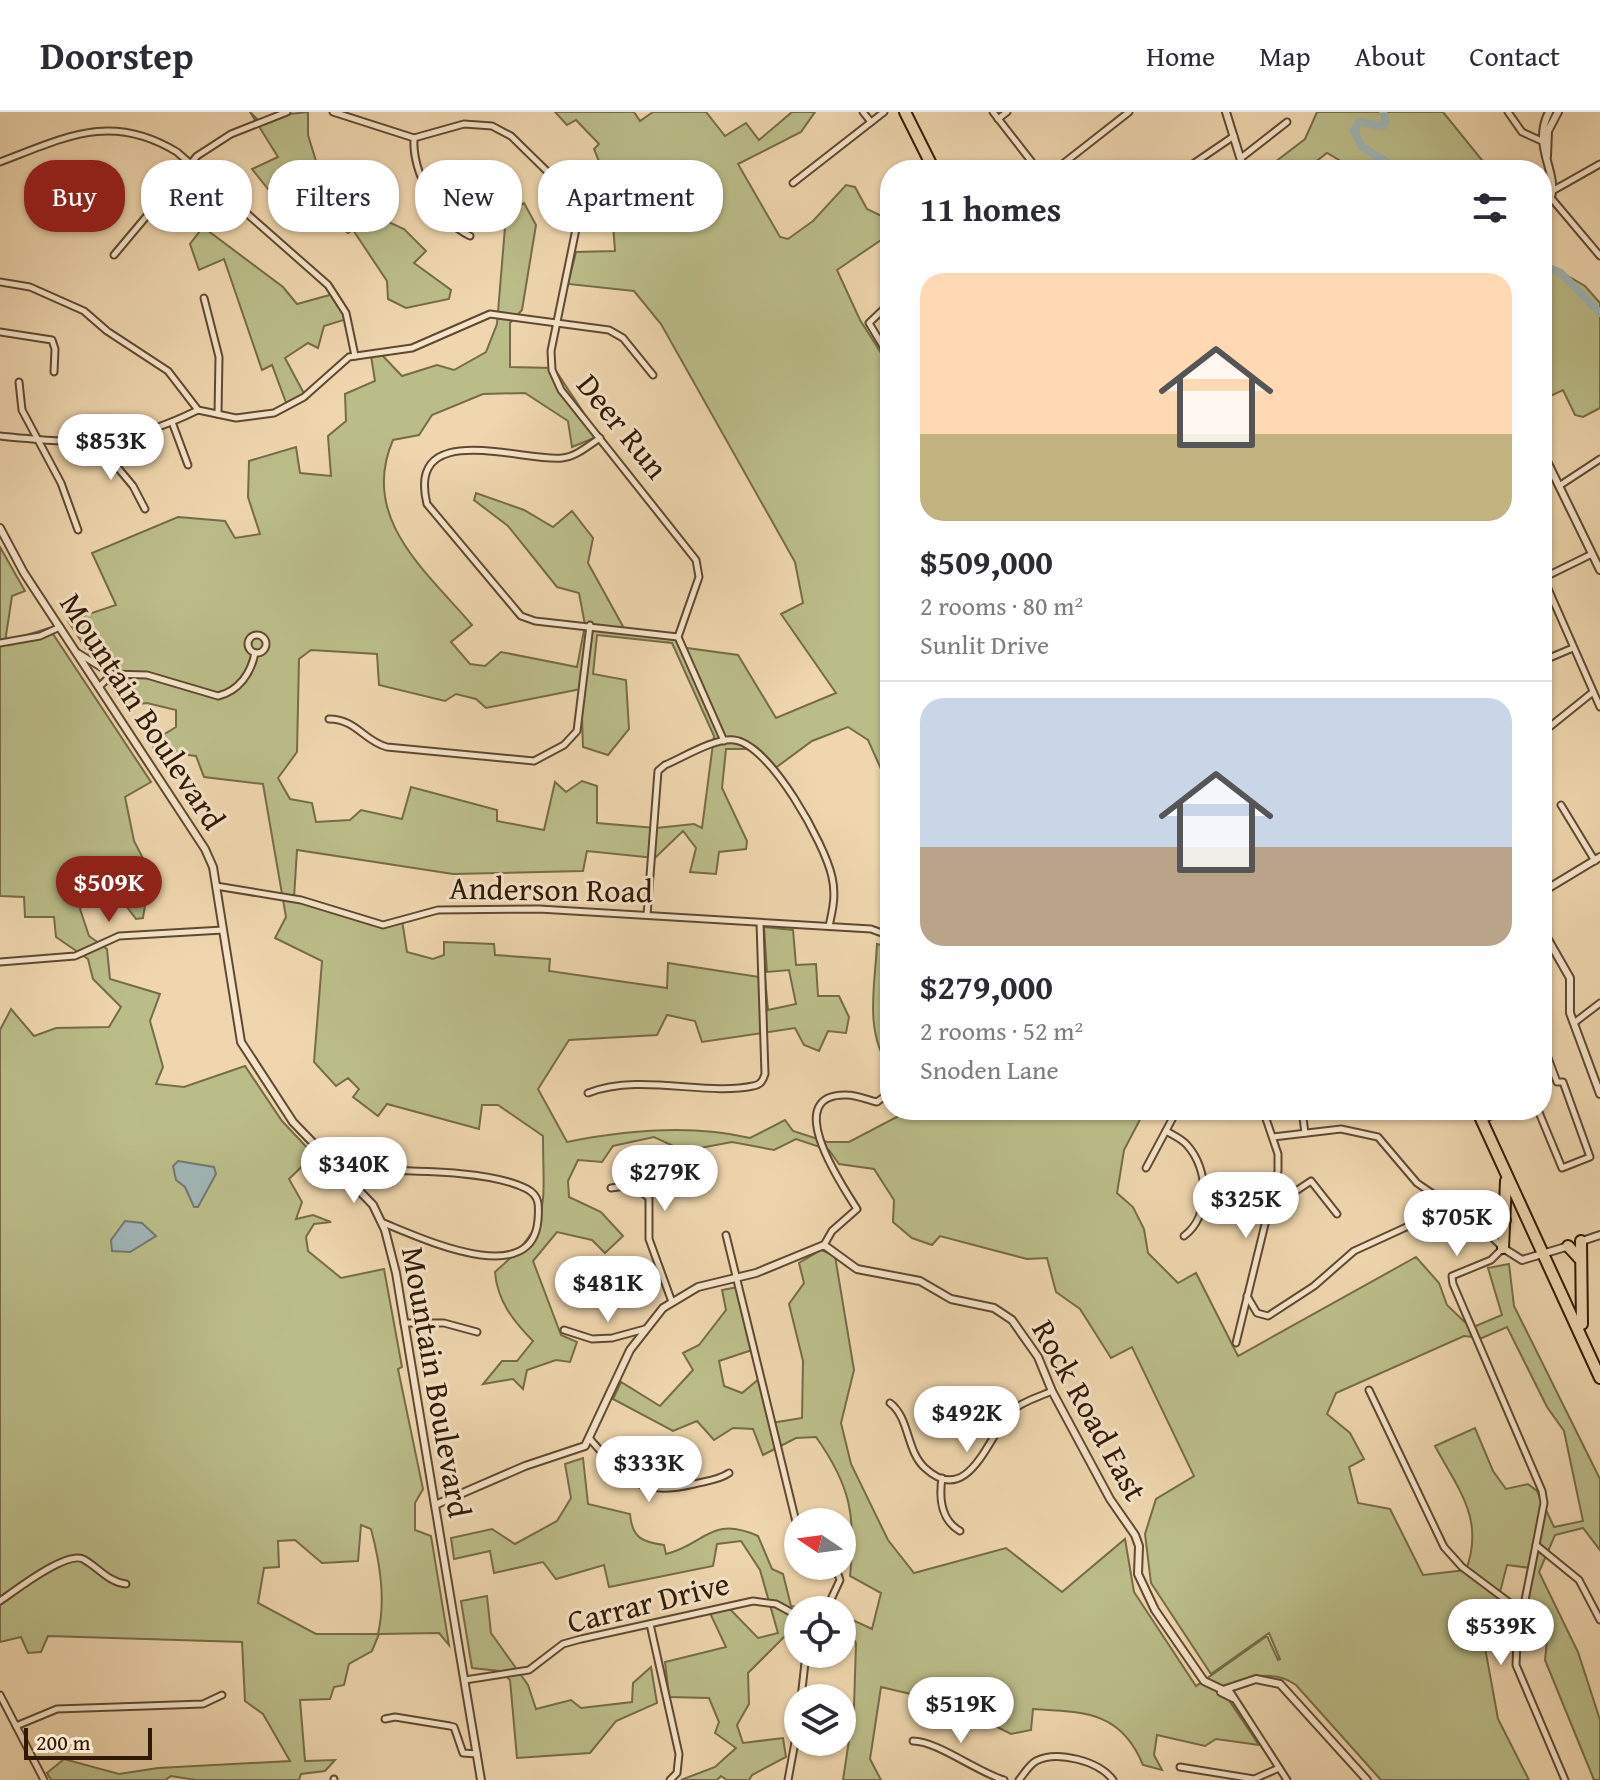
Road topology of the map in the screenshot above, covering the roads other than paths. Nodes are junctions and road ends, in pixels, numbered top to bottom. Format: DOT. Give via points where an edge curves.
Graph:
graph roads {
  1 [pos="287,112"];
  2 [pos="333,112"];
  3 [pos="863,112"];
  4 [pos="884,112"];
  5 [pos="905,112"];
  6 [pos="911,112"];
  7 [pos="993,112"];
  8 [pos="1007,112"];
  9 [pos="1129,112"];
  10 [pos="1226,112"];
  11 [pos="1508,112"];
  12 [pos="1549,112"];
  13 [pos="1558,112"];
  14 [pos="998,119"];
  15 [pos="871,122"];
  16 [pos="1287,122"];
  17 [pos="1234,136"];
  18 [pos="414,138"];
  19 [pos="1544,142"];
  20 [pos="1241,158"];
  21 [pos="185,160"];
  22 [pos="193,160"];
  23 [pos="929,160"];
  24 [pos="935,160"];
  25 [pos="1030,160"];
  26 [pos="1068,160"];
  27 [pos="1199,160"];
  28 [pos="1548,160"];
  29 [pos="0,162"];
  30 [pos="1600,164"];
  31 [pos="1552,181"];
  32 [pos="793,183"];
  33 [pos="1554,190"];
  34 [pos="1552,199"];
  35 [pos="252,218"];
  36 [pos="141,222"];
  37 [pos="470,236"];
  38 [pos="114,255"];
  39 [pos="1600,256"];
  40 [pos="0,282"];
  41 [pos="204,298"];
  42 [pos="880,313"];
  43 [pos="557,322"];
  44 [pos="0,332"];
  45 [pos="880,341"];
  46 [pos="355,356"];
  47 [pos="54,372"];
  48 [pos="653,375"];
  49 [pos="19,382"];
  50 [pos="198,410"];
  51 [pos="218,414"];
  52 [pos="172,422"];
  53 [pos="0,436"];
  54 [pos="600,438"];
  55 [pos="39,440"];
  56 [pos="98,443"];
  57 [pos="1600,459"];
  58 [pos="188,465"];
  59 [pos="1552,472"];
  60 [pos="1559,486"];
  61 [pos="145,509"];
  62 [pos="0,528"];
  63 [pos="78,530"];
  64 [pos="1592,554"];
  65 [pos="1600,570"];
  66 [pos="1552,572"];
  67 [pos="1552,598"];
  68 [pos="590,625"];
  69 [pos="60,627"];
  70 [pos="678,637"];
  71 [pos="0,643"];
  72 [pos="1573,648"];
  73 [pos="77,653"];
  74 [pos="255,653"];
  75 [pos="1552,657"];
  76 [pos="112,674"];
  77 [pos="99,687"];
  78 [pos="1593,692"];
  79 [pos="1600,707"];
  80 [pos="329,719"];
  81 [pos="1552,725"];
  82 [pos="724,741"];
  83 [pos="1561,805"];
  84 [pos="1597,859"];
  85 [pos="216,886"];
  86 [pos="1552,886"];
  87 [pos="647,915"];
  88 [pos="760,923"];
  89 [pos="829,926"];
  90 [pos="223,930"];
  91 [pos="880,932"];
  92 [pos="1552,946"];
  93 [pos="0,962"];
  94 [pos="1600,1003"];
  95 [pos="1574,1023"];
  96 [pos="1552,1069"];
  97 [pos="588,1093"];
  98 [pos="1600,1094"];
  99 [pos="880,1100"];
  100 [pos="1172,1120"];
  101 [pos="1267,1120"];
  102 [pos="1303,1120"];
  103 [pos="1482,1120"];
  104 [pos="1488,1120"];
  105 [pos="1542,1120"];
  106 [pos="1166,1131"];
  107 [pos="1305,1133"];
  108 [pos="1273,1137"];
  109 [pos="1502,1164"];
  110 [pos="1146,1168"];
  111 [pos="340,1169"];
  112 [pos="611,1188"];
  113 [pos="1451,1206"];
  114 [pos="1268,1210"];
  115 [pos="1337,1214"];
  116 [pos="1506,1218"];
  117 [pos="381,1222"];
  118 [pos="1483,1228"];
  119 [pos="726,1235"];
  120 [pos="1600,1235"];
  121 [pos="1184,1236"];
  122 [pos="1581,1241"];
  123 [pos="824,1245"];
  124 [pos="1568,1246"];
  125 [pos="1503,1248"];
  126 [pos="1546,1254"];
  127 [pos="1579,1258"];
  128 [pos="735,1278"];
  129 [pos="1247,1296"];
  130 [pos="672,1302"];
  131 [pos="404,1323"];
  132 [pos="1582,1324"];
  133 [pos="645,1329"];
  134 [pos="564,1330"];
  135 [pos="477,1332"];
  136 [pos="1236,1343"];
  137 [pos="1600,1363"];
  138 [pos="1600,1378"];
  139 [pos="1369,1390"];
  140 [pos="1052,1391"];
  141 [pos="890,1403"];
  142 [pos="590,1439"];
  143 [pos="729,1473"];
  144 [pos="942,1478"];
  145 [pos="435,1505"];
  146 [pos="792,1508"];
  147 [pos="960,1531"];
  148 [pos="1536,1545"];
  149 [pos="126,1584"];
  150 [pos="0,1601"];
  151 [pos="784,1608"];
  152 [pos="1522,1612"];
  153 [pos="1600,1620"];
  154 [pos="650,1624"];
  155 [pos="465,1680"];
  156 [pos="1235,1693"];
  157 [pos="0,1695"];
  158 [pos="222,1695"];
  159 [pos="385,1719"];
  160 [pos="16,1726"];
  161 [pos="913,1741"];
  162 [pos="477,1754"];
  163 [pos="792,1756"];
  164 [pos="1180,1767"];
  165 [pos="1279,1768"];
  166 [pos="1201,1772"];
  167 [pos="44,1780"];
  168 [pos="481,1780"];
  169 [pos="670,1780"];
  170 [pos="788,1780"];
  171 [pos="1004,1780"];
  172 [pos="1019,1780"];
  173 [pos="1113,1780"];
  174 [pos="1204,1780"];
  175 [pos="1287,1780"];
  176 [pos="1367,1780"];
  177 [pos="1565,1780"];
  1 -- 22 [label="street" via="217,141"];
  2 -- 18 [label="street"];
  3 -- 15 [label="street"];
  4 -- 15 [label="street"];
  5 -- 23 [label="highway"];
  6 -- 24 [label="highway"];
  7 -- 14 [label="street"];
  8 -- 14 [label="street"];
  9 -- 26 [label="street"];
  10 -- 17 [label="street"];
  11 -- 19 [label="street" via="1522,132"];
  12 -- 19 [label="street"];
  13 -- 19 [label="street"];
  14 -- 25 [label="street"];
  15 -- 32 [label="street"];
  16 -- 20 [label="street"];
  17 -- 20 [label="street"];
  17 -- 27 [label="street"];
  18 -- 37 [label="street" via="420,180"];
  18 -- 43 [label="street, Deer Run" via="464,124 492,126 511,136 562,186 577,224"];
  19 -- 28 [label="street"];
  21 -- 29 [label="street" via="153,138 118,128 93,129"];
  30 -- 33 [label="street"];
  31 -- 33 [label="street"];
  33 -- 34 [label="street"];
  34 -- 39 [label="street"];
  35 -- 46 [label="street" via="328,285 346,313"];
  36 -- 38 [label="street"];
  40 -- 50 [label="street" via="30,287 84,311 168,371"];
  41 -- 51 [label="street" via="219,357"];
  42 -- 45 [label="street" via="869,323"];
  43 -- 46 [label="street" via="490,314 412,348"];
  43 -- 48 [label="street" via="617,334"];
  43 -- 54 [label="street, Deer Run" via="550,363 557,384"];
  44 -- 47 [label="street" via="52,340"];
  46 -- 51 [label="street" via="288,408 249,418"];
  49 -- 55 [label="street" via="21,406"];
  50 -- 51 [label="street"];
  50 -- 52 [label="street"];
  52 -- 56 [label="street" via="145,434"];
  52 -- 58 [label="street"];
  53 -- 55 [label="street"];
  54 -- 68 [label="street" via="559,459 452,451 432,466 425,496 435,515 519,614 535,621"];
  54 -- 70 [label="street, Deer Run" via="696,560 699,577"];
  55 -- 56 [label="street"];
  55 -- 63 [label="street"];
  56 -- 61 [label="street"];
  57 -- 60 [label="street"];
  59 -- 60 [label="street"];
  60 -- 64 [label="street"];
  62 -- 69 [label="street, Mountain Boulevard"];
  64 -- 65 [label="street"];
  64 -- 66 [label="street"];
  67 -- 72 [label="street"];
  68 -- 70 [label="street"];
  68 -- 80 [label="street" via="577,731 543,759 387,747 349,722"];
  69 -- 71 [label="street"];
  69 -- 73 [label="street, Mountain Boulevard"];
  70 -- 82 [label="street"];
  72 -- 75 [label="street"];
  72 -- 78 [label="street"];
  73 -- 76 [label="street"];
  73 -- 77 [label="street, Mountain Boulevard"];
  74 -- 76 [label="street" via="248,675 218,696 147,675"];
  76 -- 77 [label="street"];
  77 -- 85 [label="street, Mountain Boulevard" via="202,841"];
  78 -- 79 [label="street"];
  78 -- 81 [label="street"];
  82 -- 87 [label="street" via="658,771"];
  82 -- 89 [label="street" via="747,744 811,825 832,875"];
  83 -- 84 [label="street"];
  84 -- 86 [label="street"];
  85 -- 87 [label="street, Anderson Road" via="301,900 383,925 449,909"];
  85 -- 90 [label="street, Mountain Boulevard"];
  87 -- 88 [label="street, Anderson Road"];
  88 -- 89 [label="street, Anderson Road"];
  88 -- 97 [label="street" via="762,1082 735,1087 659,1084"];
  89 -- 91 [label="street, Anderson Road"];
  90 -- 93 [label="street" via="119,936 75,956"];
  90 -- 111 [label="street, Mountain Boulevard" via="241,1042 275,1099"];
  92 -- 95 [label="street" via="1570,978"];
  94 -- 95 [label="street"];
  95 -- 98 [label="street"];
  96 -- 105 [label="street" via="1557,1082 1563,1082 1590,1157 1562,1168"];
  99 -- 123 [label="street" via="832,1098 817,1118 816,1136 857,1212 832,1231"];
  100 -- 106 [label="street"];
  101 -- 108 [label="street"];
  102 -- 107 [label="street"];
  103 -- 109 [label="highway"];
  104 -- 126 [label="highway"];
  106 -- 110 [label="street"];
  106 -- 121 [label="street" via="1185,1142 1204,1186 1200,1217"];
  107 -- 108 [label="street"];
  107 -- 113 [label="street" via="1341,1129 1378,1137 1417,1183"];
  108 -- 114 [label="street" via="1279,1159"];
  109 -- 116 [label="highway"];
  109 -- 126 [label="highway"];
  111 -- 117 [label="street, Mountain Boulevard" via="373,1205"];
  111 -- 117 [label="street" via="471,1176 524,1187 539,1203 537,1230 520,1252 503,1257 465,1252"];
  112 -- 130 [label="street" via="633,1185 649,1198 649,1239"];
  113 -- 118 [label="street"];
  113 -- 129 [label="street" via="1354,1251 1314,1286 1265,1317"];
  114 -- 115 [label="street" via="1311,1181"];
  114 -- 129 [label="street"];
  116 -- 118 [label="highway" via="1496,1229"];
  116 -- 125 [label="highway"];
  117 -- 131 [label="street, Mountain Boulevard"];
  118 -- 125 [label="street"];
  119 -- 128 [label="street"];
  120 -- 122 [label="street"];
  122 -- 124 [label="street"];
  122 -- 127 [label="highway"];
  123 -- 128 [label="street"];
  123 -- 140 [label="street, Rock Road East" via="865,1272 920,1281 951,1299 1003,1313 1027,1339"];
  124 -- 126 [label="street"];
  124 -- 127 [label="highway"];
  125 -- 126 [label="street" via="1522,1260"];
  125 -- 148 [label="street" via="1491,1260 1452,1276 1542,1491"];
  126 -- 132 [label="highway"];
  126 -- 138 [label="highway"];
  127 -- 132 [label="highway"];
  128 -- 130 [label="street" via="698,1287"];
  128 -- 146 [label="street"];
  129 -- 136 [label="street"];
  130 -- 133 [label="street"];
  131 -- 135 [label="street" via="444,1323"];
  131 -- 145 [label="street, Mountain Boulevard"];
  132 -- 137 [label="highway"];
  133 -- 134 [label="street" via="592,1339"];
  133 -- 142 [label="street" via="630,1350"];
  139 -- 152 [label="street" via="1444,1547"];
  140 -- 144 [label="street" via="1012,1411 973,1469"];
  140 -- 156 [label="street, Rock Road East" via="1135,1535 1138,1574 1151,1602 1204,1681"];
  141 -- 144 [label="street" via="920,1462"];
  142 -- 143 [label="street" via="628,1480 653,1489 671,1490"];
  142 -- 145 [label="street" via="580,1449"];
  144 -- 147 [label="street" via="941,1504 950,1524"];
  145 -- 155 [label="street, Mountain Boulevard"];
  148 -- 152 [label="street"];
  148 -- 153 [label="street" via="1579,1580"];
  149 -- 150 [label="street" via="83,1559 69,1558"];
  151 -- 154 [label="street, Carrar Drive" via="753,1601"];
  152 -- 177 [label="street" via="1517,1670"];
  154 -- 155 [label="street, Carrar Drive" via="563,1644 529,1670"];
  154 -- 169 [label="street" via="679,1754 677,1773"];
  155 -- 162 [label="street, Mountain Boulevard"];
  156 -- 165 [label="street"];
  156 -- 176 [label="street, Rock Road East" via="1266,1679 1283,1686"];
  157 -- 160 [label="street"];
  158 -- 160 [label="street" via="203,1704 57,1709"];
  159 -- 162 [label="street" via="450,1726 459,1748"];
  160 -- 167 [label="street"];
  161 -- 171 [label="street" via="930,1743"];
  162 -- 168 [label="street, Mountain Boulevard"];
  163 -- 170 [label="street"];
  164 -- 166 [label="street"];
  165 -- 166 [label="street" via="1254,1779"];
  165 -- 175 [label="street"];
  166 -- 174 [label="street"];
  172 -- 173 [label="street" via="1033,1763 1060,1757 1102,1768"];
}
